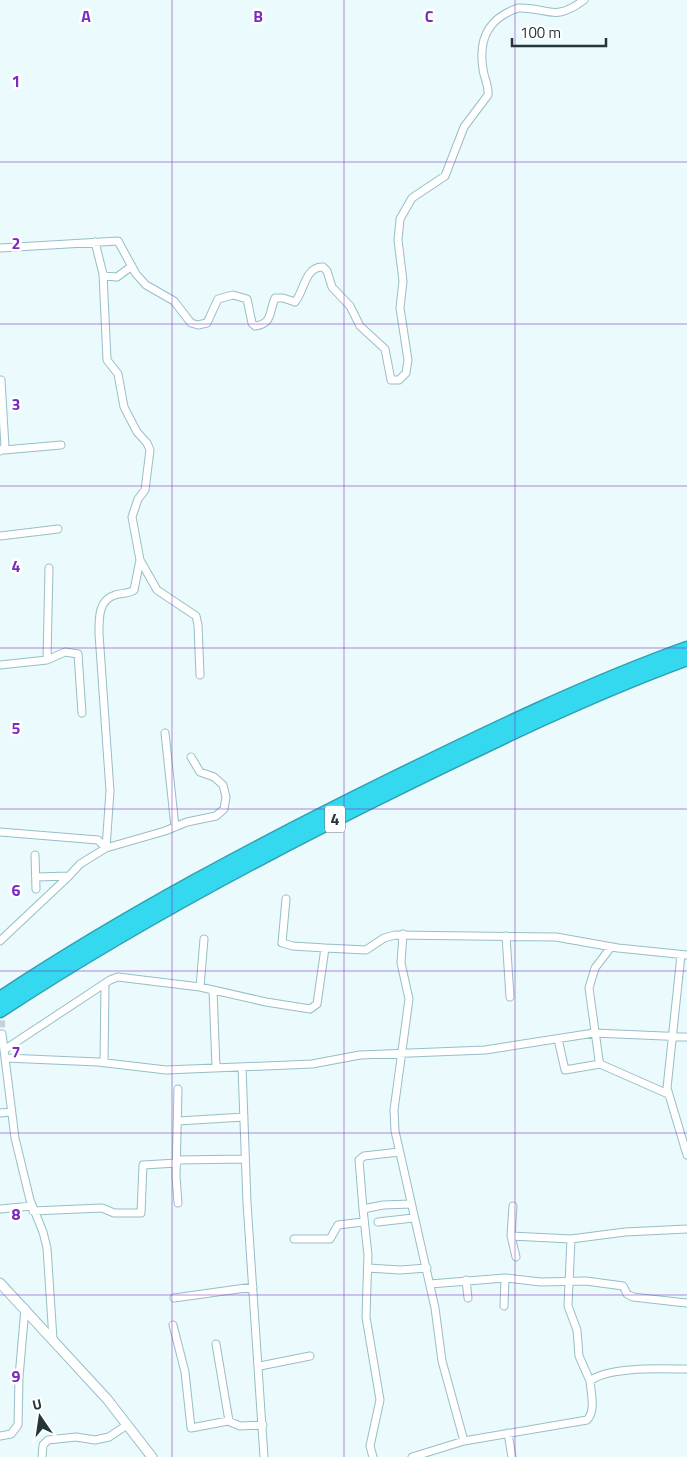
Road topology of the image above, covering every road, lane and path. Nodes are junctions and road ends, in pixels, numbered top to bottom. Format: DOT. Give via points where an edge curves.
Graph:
graph roads {
  1 [pos="584,0"];
  2 [pos="95,242"];
  3 [pos="0,248"];
  4 [pos="132,266"];
  5 [pos="103,276"];
  6 [pos="1,380"];
  7 [pos="61,445"];
  8 [pos="2,450"];
  9 [pos="58,529"];
  10 [pos="0,536"];
  11 [pos="140,560"];
  12 [pos="49,568"];
  13 [pos="687,648"];
  14 [pos="687,659"];
  15 [pos="47,660"];
  16 [pos="0,665"];
  17 [pos="200,675"];
  18 [pos="82,713"];
  19 [pos="165,733"];
  20 [pos="191,757"];
  21 [pos="175,827"];
  22 [pos="0,832"];
  23 [pos="106,848"];
  24 [pos="35,855"];
  25 [pos="68,876"];
  26 [pos="36,877"];
  27 [pos="36,888"];
  28 [pos="286,899"];
  29 [pos="403,934"];
  30 [pos="506,936"];
  31 [pos="204,938"];
  32 [pos="0,941"];
  33 [pos="611,947"];
  34 [pos="325,948"];
  35 [pos="684,955"];
  36 [pos="105,984"];
  37 [pos="200,987"];
  38 [pos="212,990"];
  39 [pos="0,998"];
  40 [pos="510,998"];
  41 [pos="0,1011"];
  42 [pos="594,1033"];
  43 [pos="2,1034"];
  44 [pos="674,1036"];
  45 [pos="687,1037"];
  46 [pos="558,1039"];
  47 [pos="5,1054"];
  48 [pos="400,1054"];
  49 [pos="104,1063"];
  50 [pos="600,1064"];
  51 [pos="216,1067"];
  52 [pos="242,1067"];
  53 [pos="178,1089"];
  54 [pos="668,1094"];
  55 [pos="11,1112"];
  56 [pos="0,1113"];
  57 [pos="244,1117"];
  58 [pos="178,1121"];
  59 [pos="399,1152"];
  60 [pos="687,1155"];
  61 [pos="245,1159"];
  62 [pos="177,1161"];
  63 [pos="178,1202"];
  64 [pos="411,1204"];
  65 [pos="513,1206"];
  66 [pos="32,1208"];
  67 [pos="0,1209"];
  68 [pos="362,1209"];
  69 [pos="413,1218"];
  70 [pos="363,1222"];
  71 [pos="378,1222"];
  72 [pos="687,1229"];
  73 [pos="511,1236"];
  74 [pos="294,1239"];
  75 [pos="571,1239"];
  76 [pos="516,1257"];
  77 [pos="368,1268"];
  78 [pos="427,1268"];
  79 [pos="505,1278"];
  80 [pos="466,1280"];
  81 [pos="570,1280"];
  82 [pos="0,1283"];
  83 [pos="430,1284"];
  84 [pos="252,1287"];
  85 [pos="174,1298"];
  86 [pos="468,1298"];
  87 [pos="686,1303"];
  88 [pos="504,1306"];
  89 [pos="25,1308"];
  90 [pos="173,1325"];
  91 [pos="53,1339"];
  92 [pos="216,1344"];
  93 [pos="310,1356"];
  94 [pos="260,1366"];
  95 [pos="687,1369"];
  96 [pos="590,1381"];
  97 [pos="229,1421"];
  98 [pos="127,1425"];
  99 [pos="263,1426"];
  100 [pos="508,1433"];
  101 [pos="0,1436"];
  102 [pos="464,1441"];
  103 [pos="42,1457"];
  104 [pos="152,1457"];
  105 [pos="264,1457"];
  106 [pos="373,1457"];
  107 [pos="412,1457"];
  108 [pos="512,1457"];
  1 -- 4 [label="street" via="559,13 518,8 489,27 482,62 488,95 464,127 445,176 412,198 400,219 400,308 408,360 406,373 401,378 391,380 385,349 360,326 350,306 332,287 323,267 311,272 296,301 275,298 268,322 255,326 247,299 233,296 218,299 207,323 191,324 174,301 146,285"];
  2 -- 3 [label="street"];
  2 -- 4 [label="street" via="118,241"];
  2 -- 5 [label="street"];
  4 -- 5 [label="street" via="113,278"];
  5 -- 11 [label="street" via="107,360 118,374 124,407 137,432 147,443 150,454 145,490 132,517"];
  6 -- 8 [label="street"];
  7 -- 8 [label="street"];
  9 -- 10 [label="street"];
  11 -- 17 [label="street" via="157,590 196,616"];
  11 -- 23 [label="street" via="134,590 109,598 100,613 110,791"];
  12 -- 15 [label="street"];
  13 -- 39 [label="highway, 4" via="543,705 290,829 204,874"];
  14 -- 41 [label="highway, 4" via="548,715 295,839 129,930"];
  15 -- 16 [label="street"];
  15 -- 18 [label="street" via="62,652 78,655"];
  19 -- 21 [label="street"];
  20 -- 21 [label="street" via="200,772 217,778 223,785 224,809 216,816"];
  21 -- 23 [label="street"];
  22 -- 23 [label="street" via="98,840"];
  23 -- 25 [label="street" via="80,864"];
  24 -- 26 [label="street"];
  25 -- 26 [label="street"];
  25 -- 32 [label="street"];
  26 -- 27 [label="street"];
  28 -- 34 [label="street" via="282,943"];
  29 -- 30 [label="street"];
  29 -- 34 [label="street" via="384,938 366,950"];
  29 -- 48 [label="street" via="401,963 409,999"];
  30 -- 33 [label="street" via="556,937"];
  30 -- 40 [label="street"];
  31 -- 37 [label="street"];
  33 -- 35 [label="street"];
  33 -- 42 [label="street" via="595,968 590,983"];
  34 -- 38 [label="street" via="317,1004 310,1009"];
  35 -- 44 [label="street"];
  36 -- 37 [label="street" via="128,977"];
  36 -- 47 [label="street"];
  36 -- 49 [label="street"];
  37 -- 38 [label="street"];
  38 -- 51 [label="street"];
  42 -- 44 [label="street"];
  42 -- 46 [label="street"];
  42 -- 50 [label="street"];
  43 -- 47 [label="street"];
  44 -- 45 [label="street"];
  44 -- 54 [label="street"];
  46 -- 48 [label="street" via="485,1050"];
  46 -- 50 [label="street" via="565,1070"];
  47 -- 49 [label="street"];
  47 -- 55 [label="street"];
  48 -- 52 [label="street" via="360,1055 312,1064"];
  48 -- 59 [label="street" via="394,1110"];
  49 -- 51 [label="street" via="166,1070"];
  50 -- 54 [label="street"];
  51 -- 52 [label="street"];
  52 -- 57 [label="street"];
  53 -- 58 [label="street"];
  54 -- 60 [label="street"];
  55 -- 56 [label="street"];
  55 -- 66 [label="street"];
  57 -- 58 [label="street"];
  57 -- 61 [label="street"];
  58 -- 62 [label="street"];
  59 -- 64 [label="street"];
  59 -- 68 [label="street" via="364,1156 359,1160"];
  61 -- 62 [label="street"];
  61 -- 84 [label="street"];
  62 -- 63 [label="street"];
  62 -- 66 [label="street" via="143,1165 141,1213 114,1213 102,1208"];
  64 -- 68 [label="street"];
  64 -- 69 [label="street"];
  65 -- 73 [label="street"];
  66 -- 67 [label="street"];
  66 -- 91 [label="street" via="44,1232 47,1248"];
  68 -- 70 [label="street"];
  69 -- 71 [label="street"];
  69 -- 78 [label="street"];
  70 -- 74 [label="street" via="338,1225 330,1239"];
  70 -- 77 [label="street"];
  72 -- 75 [label="street"];
  73 -- 75 [label="street"];
  73 -- 76 [label="street"];
  75 -- 81 [label="street"];
  77 -- 78 [label="street"];
  77 -- 106 [label="street" via="366,1317 380,1400 370,1446"];
  78 -- 83 [label="street"];
  79 -- 80 [label="street"];
  79 -- 81 [label="street" via="541,1282"];
  79 -- 88 [label="street"];
  80 -- 83 [label="street"];
  80 -- 86 [label="street"];
  81 -- 87 [label="street" via="621,1285 630,1297"];
  81 -- 96 [label="street" via="569,1310 577,1330 579,1356"];
  82 -- 89 [label="street"];
  83 -- 102 [label="street" via="442,1361"];
  84 -- 85 [label="street"];
  84 -- 94 [label="street"];
  89 -- 91 [label="street"];
  89 -- 101 [label="street" via="18,1425 14,1432"];
  90 -- 97 [label="street" via="185,1372 191,1428"];
  91 -- 98 [label="street"];
  92 -- 97 [label="street"];
  93 -- 94 [label="street"];
  94 -- 99 [label="street"];
  95 -- 96 [label="street" via="622,1372 598,1376"];
  96 -- 100 [label="street" via="592,1406 589,1419"];
  97 -- 99 [label="street" via="240,1426"];
  98 -- 103 [label="street" via="109,1437 95,1440 76,1437 48,1440 43,1445"];
  98 -- 104 [label="street"];
  99 -- 105 [label="street"];
  100 -- 102 [label="street"];
  100 -- 108 [label="street"];
  102 -- 107 [label="street"];
}
